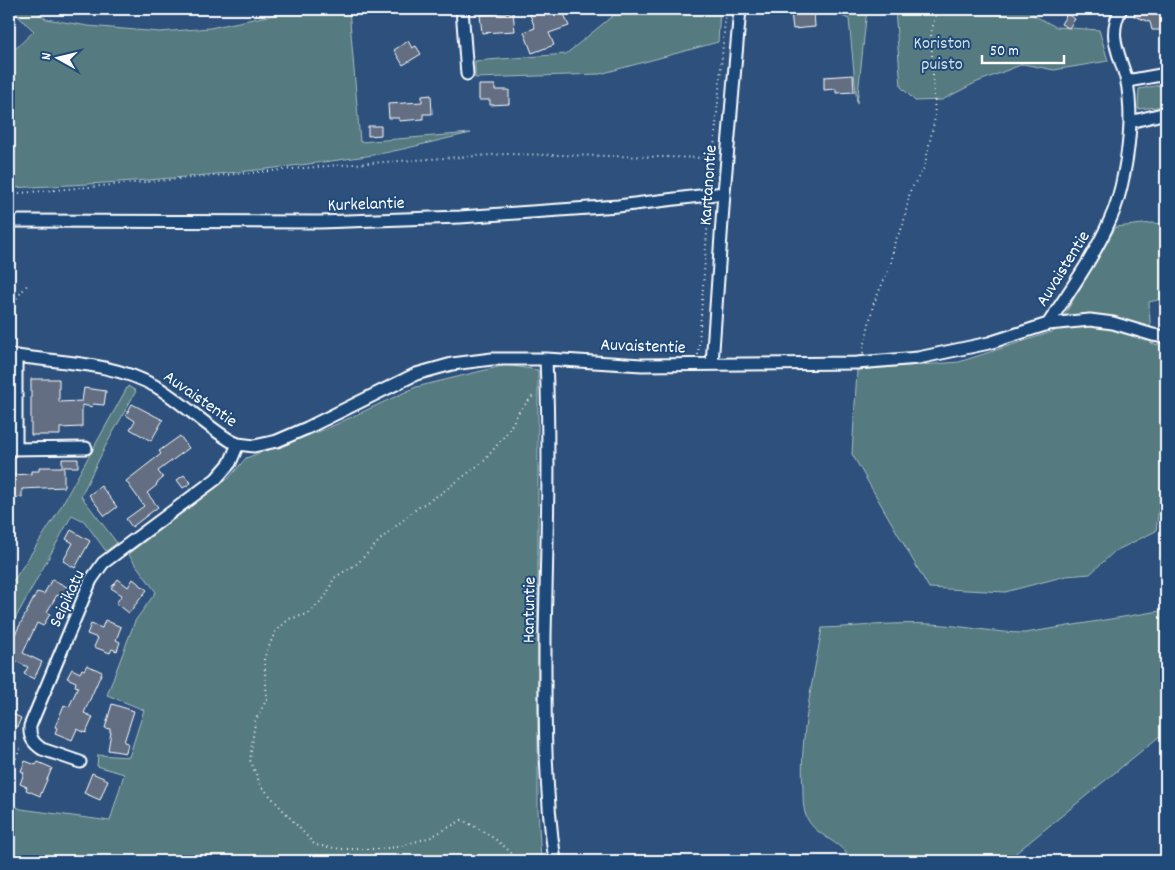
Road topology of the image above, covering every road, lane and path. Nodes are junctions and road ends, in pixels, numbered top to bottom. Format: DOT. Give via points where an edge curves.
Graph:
graph roads {
  1 [pos="462,9"];
  2 [pos="726,9"];
  3 [pos="740,9"];
  4 [pos="937,9"];
  5 [pos="1121,9"];
  6 [pos="467,74"];
  7 [pos="1166,74"];
  8 [pos="1126,79"];
  9 [pos="1166,113"];
  10 [pos="1130,122"];
  11 [pos="714,158"];
  12 [pos="713,168"];
  13 [pos="724,193"];
  14 [pos="9,194"];
  15 [pos="709,215"];
  16 [pos="9,221"];
  17 [pos="28,284"];
  18 [pos="9,311"];
  19 [pos="1048,324"];
  20 [pos="1166,337"];
  21 [pos="12,355"];
  22 [pos="546,359"];
  23 [pos="857,363"];
  24 [pos="697,364"];
  25 [pos="712,364"];
  26 [pos="547,381"];
  27 [pos="238,444"];
  28 [pos="86,448"];
  29 [pos="12,449"];
  30 [pos="31,736"];
  31 [pos="80,762"];
  32 [pos="9,772"];
  33 [pos="518,861"];
  34 [pos="555,861"];
  1 -- 6 [label="street"];
  2 -- 11 [label="path"];
  3 -- 13 [label="street, Kartanontie"];
  4 -- 23 [label="path" via="931,33 935,118 924,168 910,191 903,226 873,305 866,345"];
  5 -- 8 [label="street, Auvaistentie" via="1114,40"];
  7 -- 8 [label="street"];
  8 -- 10 [label="street, Auvaistentie"];
  9 -- 10 [label="street"];
  10 -- 19 [label="street, Auvaistentie" via="1128,150 1112,218"];
  11 -- 12 [label="path"];
  11 -- 14 [label="path" via="506,154"];
  13 -- 16 [label="street, Kurkelantie" via="618,206 460,217 320,222"];
  13 -- 25 [label="street, Kartanontie"];
  15 -- 24 [label="path"];
  17 -- 18 [label="path"];
  19 -- 20 [label="street" via="1105,322"];
  19 -- 23 [label="street, Auvaistentie" via="955,351"];
  21 -- 27 [label="street, Auvaistentie" via="76,362 130,375 167,394 218,433"];
  21 -- 29 [label="street"];
  22 -- 24 [label="street, Auvaistentie" via="642,365"];
  22 -- 26 [label="street, Hantuntie"];
  22 -- 27 [label="street, Auvaistentie" via="492,359 452,364 416,374 277,441 254,446"];
  23 -- 25 [label="street, Auvaistentie"];
  24 -- 25 [label="street, Auvaistentie"];
  26 -- 33 [label="path" via="520,410 507,434 484,461 416,509 358,563 334,578 326,596 308,614 289,620 275,632 264,658 267,700 254,721 250,760 261,786 315,845 341,849 398,847 431,837 462,820 477,827"];
  26 -- 34 [label="street, Hantuntie" via="545,701 549,822"];
  27 -- 30 [label="street, Seipikatu" via="230,463 216,479 110,558 95,573 32,720"];
  28 -- 29 [label="street"];
  30 -- 31 [label="street" via="42,749"];
  30 -- 32 [label="path" via="22,745"];
}
